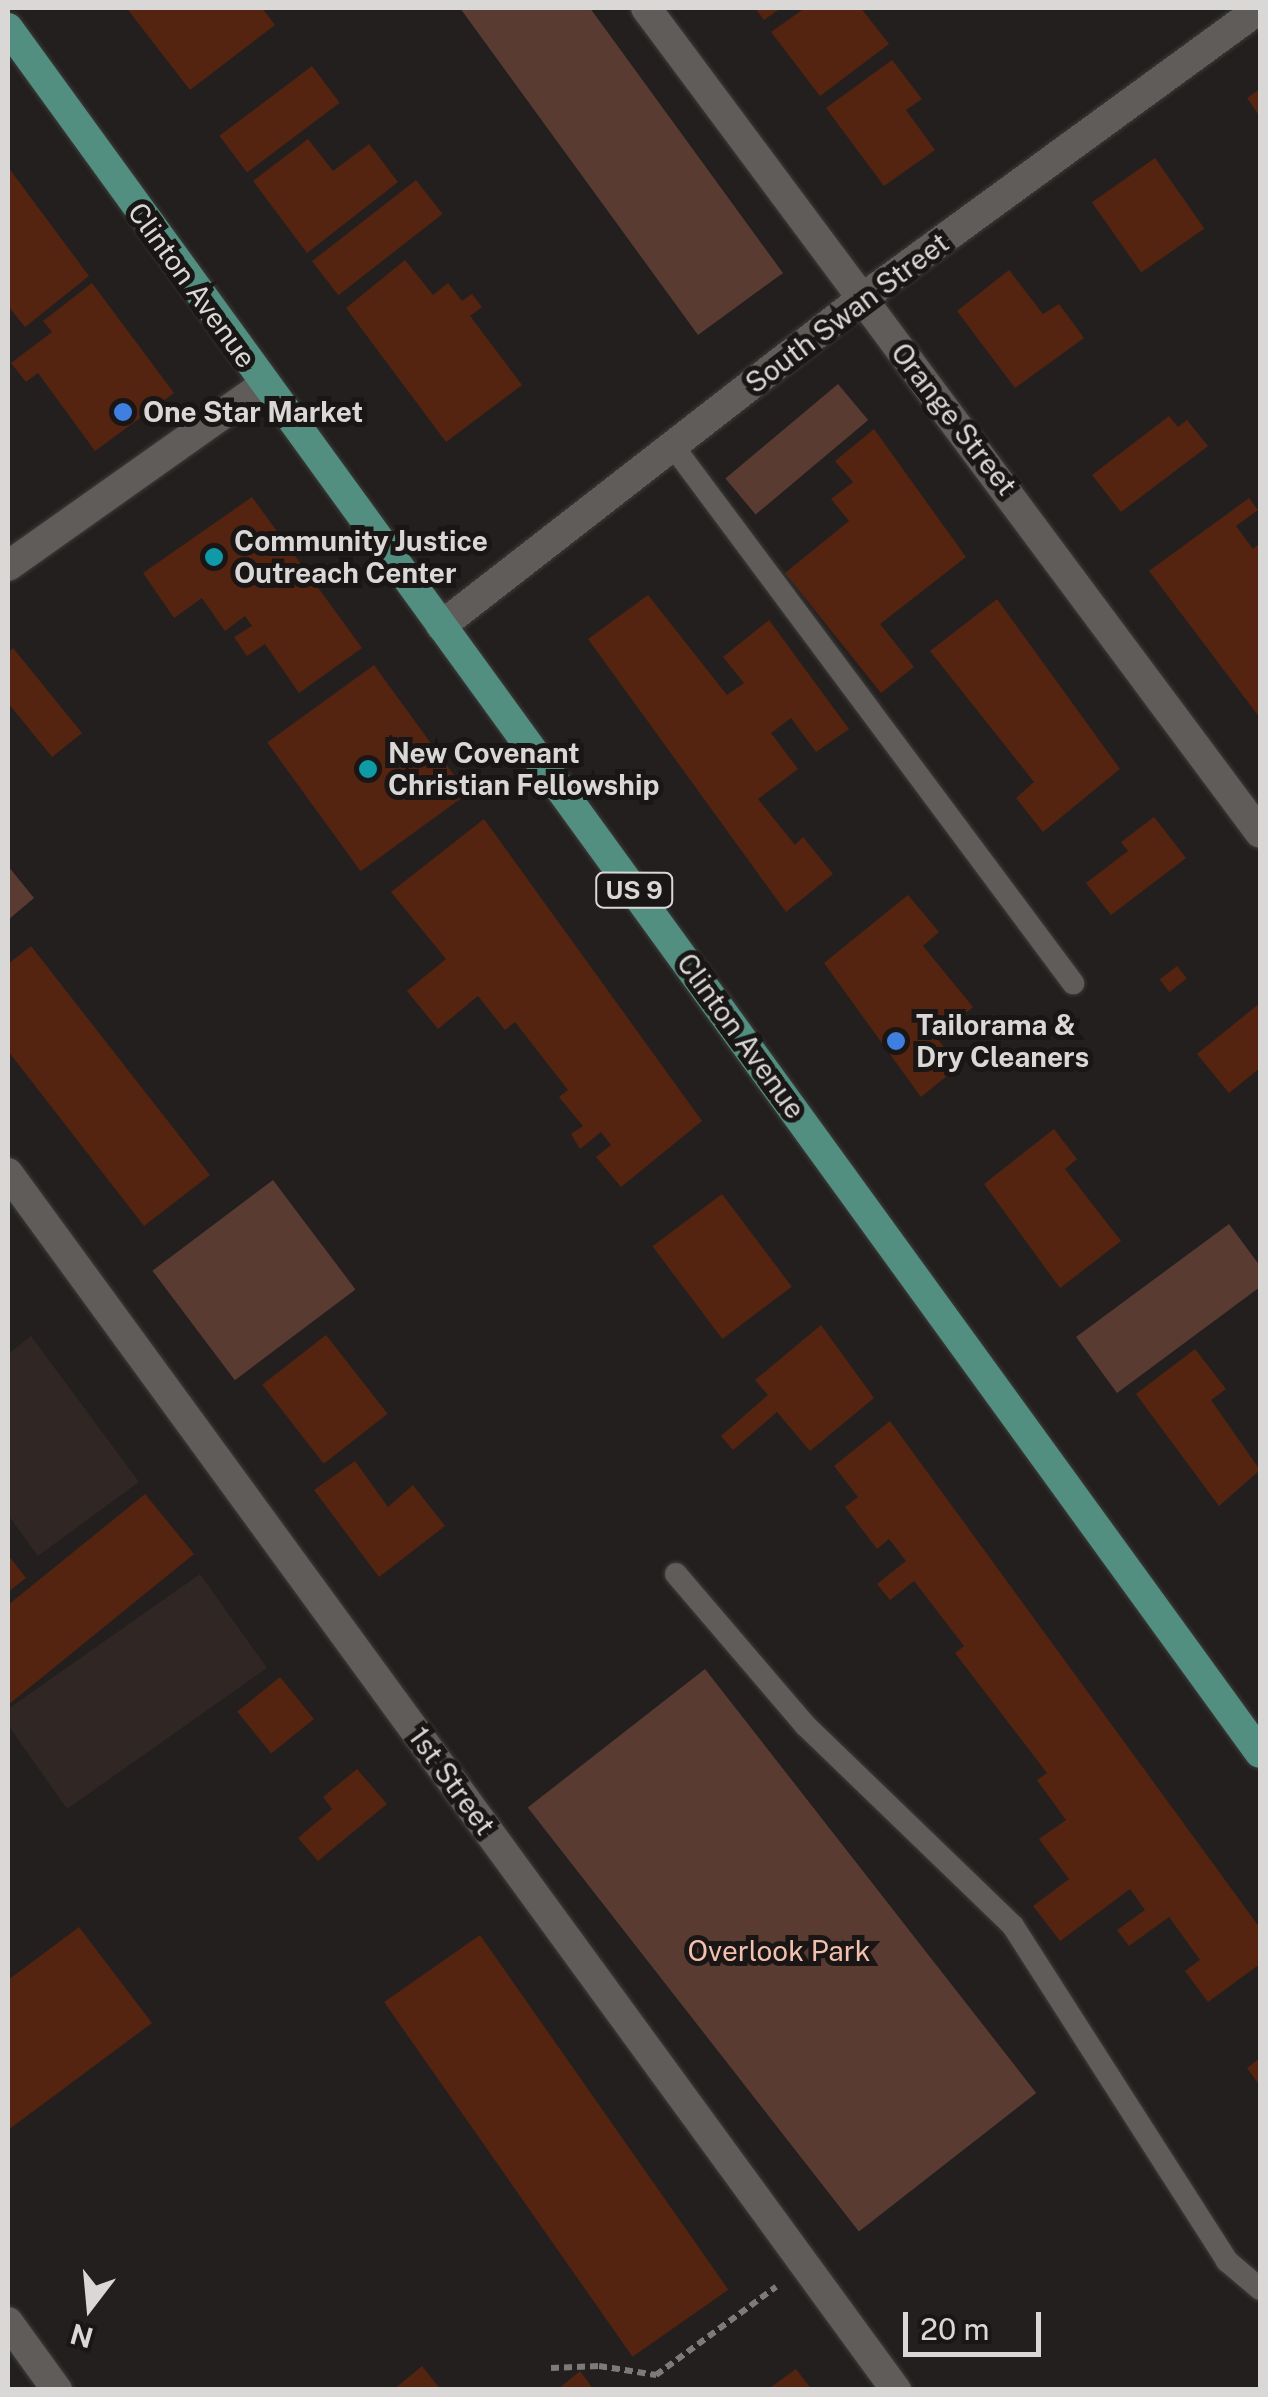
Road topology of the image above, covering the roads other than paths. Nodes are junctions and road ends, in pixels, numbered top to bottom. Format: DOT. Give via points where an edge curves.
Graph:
graph roads {
  1 [pos="646,8"];
  2 [pos="1260,8"];
  3 [pos="8,28"];
  4 [pos="860,300"];
  5 [pos="264,385"];
  6 [pos="673,446"];
  7 [pos="8,566"];
  8 [pos="441,626"];
  9 [pos="1260,833"];
  10 [pos="1073,982"];
  11 [pos="8,1173"];
  12 [pos="676,1574"];
  13 [pos="1260,1753"];
  14 [pos="1260,2289"];
  15 [pos="8,2322"];
  16 [pos="57,2390"];
  17 [pos="896,2390"];
  1 -- 4 [label="street, Orange Street"];
  2 -- 4 [label="street, South Swan Street"];
  3 -- 5 [label="main road, Clinton Avenue / US 9"];
  4 -- 6 [label="street, South Swan Street"];
  4 -- 9 [label="street, Orange Street" via="1002,478"];
  5 -- 7 [label="street"];
  5 -- 8 [label="main road, Clinton Avenue / US 9"];
  6 -- 8 [label="street, South Swan Street"];
  6 -- 10 [label="lane"];
  8 -- 13 [label="main road, Clinton Avenue / US 9"];
  11 -- 17 [label="street, 1st Street"];
  12 -- 14 [label="lane" via="806,1725 1013,1926 1227,2260"];
  15 -- 16 [label="street"];
}
